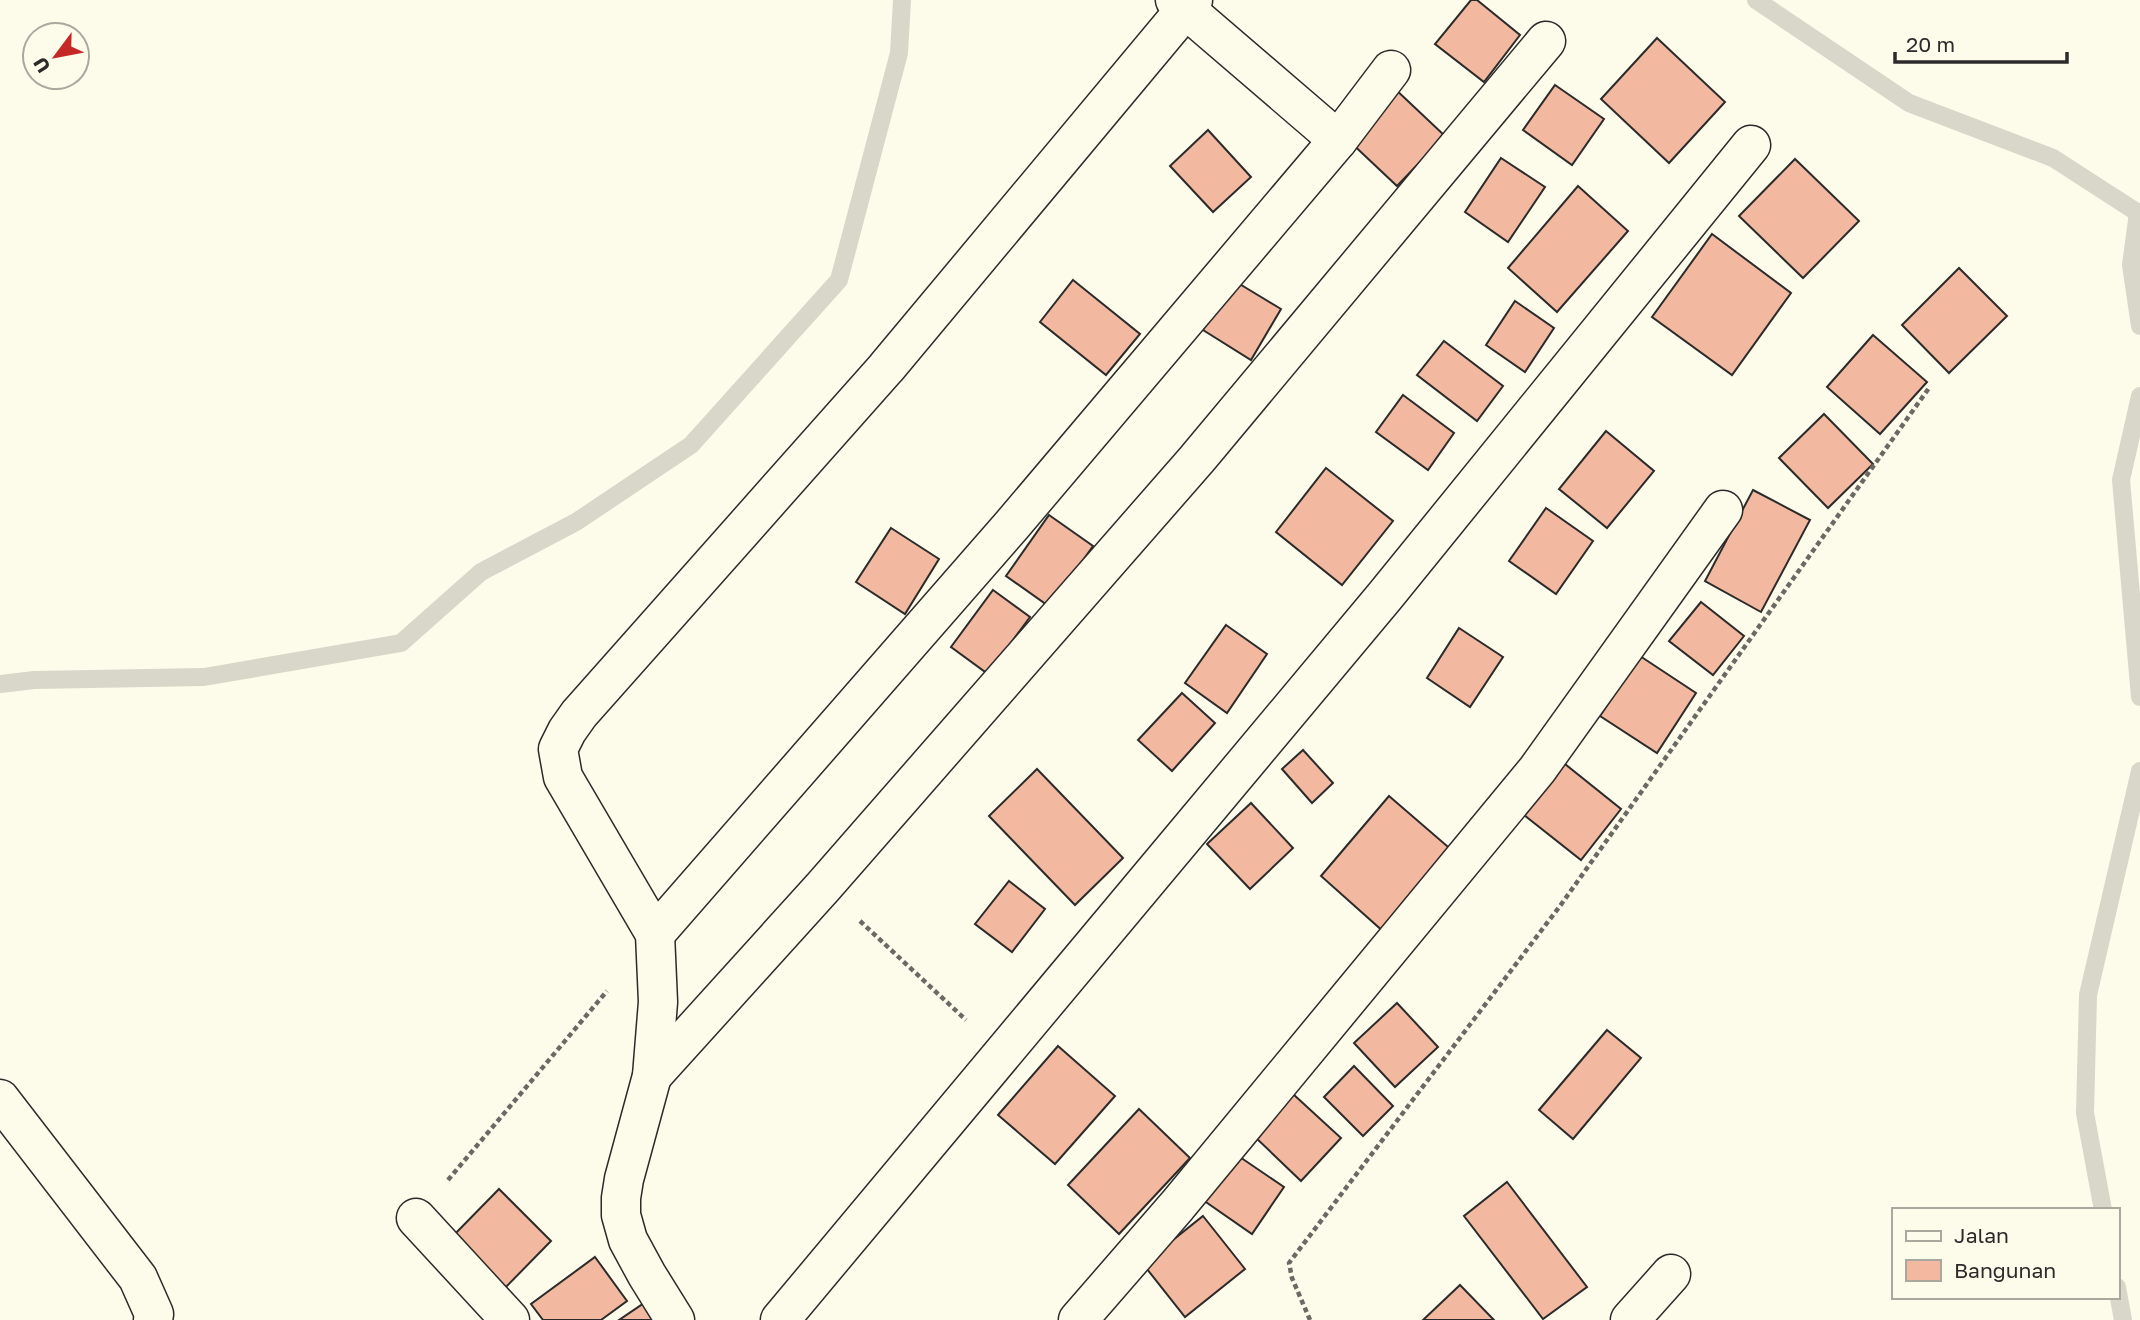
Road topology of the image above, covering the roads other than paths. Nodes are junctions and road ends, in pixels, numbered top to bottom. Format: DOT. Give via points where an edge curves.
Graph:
graph roads {
  1 [pos="1185,3"];
  2 [pos="1546,41"];
  3 [pos="1391,71"];
  4 [pos="1338,140"];
  5 [pos="1751,145"];
  6 [pos="1723,510"];
  7 [pos="655,934"];
  8 [pos="652,1076"];
  9 [pos="0,1100"];
  10 [pos="416,1218"];
  11 [pos="1671,1274"];
  12 [pos="153,1320"];
  13 [pos="510,1320"];
  14 [pos="675,1320"];
  15 [pos="780,1320"];
  16 [pos="1078,1320"];
  17 [pos="1630,1320"];
  1 -- 4 [label="street"];
  1 -- 7 [label="street" via="886,368 567,731 558,749 563,777"];
  2 -- 8 [label="street" via="1197,459"];
  3 -- 4 [label="street"];
  4 -- 7 [label="street" via="1012,525"];
  5 -- 15 [label="street" via="1385,596"];
  6 -- 16 [label="street" via="1537,770"];
  7 -- 8 [label="street" via="658,1002"];
  8 -- 14 [label="street" via="624,1179 621,1216 628,1240"];
  9 -- 12 [label="street" via="138,1278 155,1314"];
  10 -- 13 [label="street"];
  11 -- 17 [label="street"];
}
